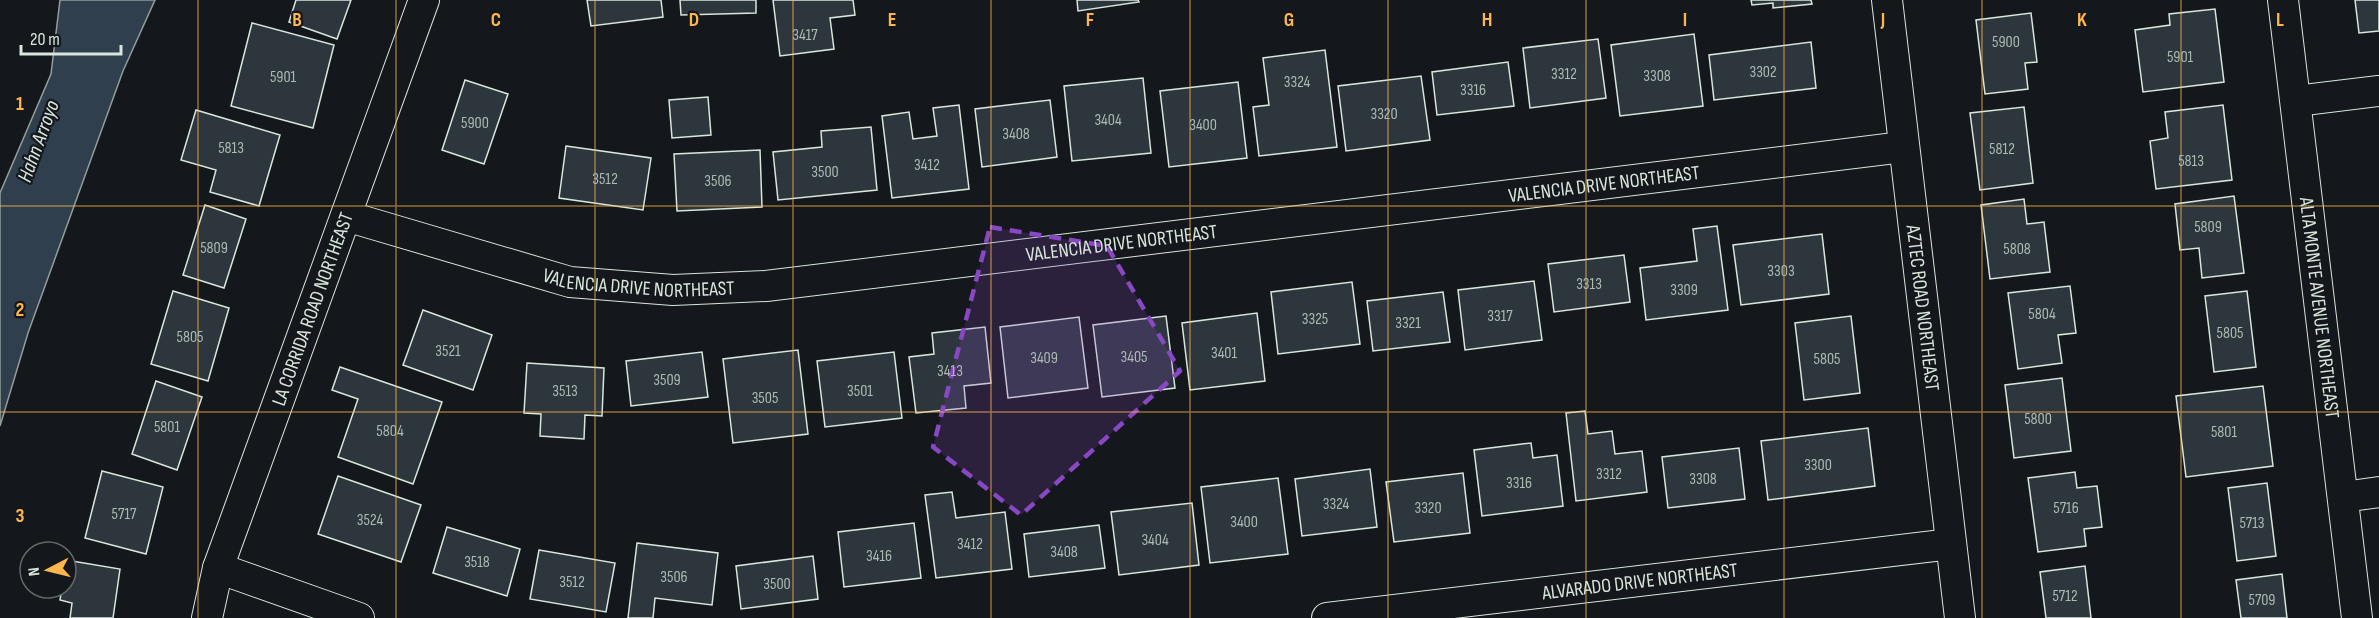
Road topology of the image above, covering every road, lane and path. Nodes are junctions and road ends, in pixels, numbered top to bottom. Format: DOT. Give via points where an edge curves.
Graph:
graph roads {
  1 [pos="424,0"];
  2 [pos="1887,0"];
  3 [pos="2283,0"];
  4 [pos="2379,91"];
  5 [pos="2296,101"];
  6 [pos="1903,147"];
  7 [pos="346,216"];
  8 [pos="2379,492"];
  9 [pos="2343,497"];
  10 [pos="1951,544"];
  11 [pos="218,568"];
  12 [pos="207,618"];
  13 [pos="359,618"];
  14 [pos="1328,618"];
  15 [pos="1960,618"];
  16 [pos="2357,618"];
  1 -- 7 [label="street, LA CORRIDA ROAD NORTHEAST"];
  2 -- 6 [label="street, AZTEC ROAD NORTHEAST"];
  3 -- 5 [label="street, ALTA MONTE AVENUE NORTHEAST"];
  4 -- 5 [label="street"];
  5 -- 9 [label="street, ALTA MONTE AVENUE NORTHEAST"];
  6 -- 7 [label="street, VALENCIA DRIVE NORTHEAST" via="778,284 673,290 570,282"];
  6 -- 10 [label="street, AZTEC ROAD NORTHEAST"];
  7 -- 11 [label="street, LA CORRIDA ROAD NORTHEAST"];
  8 -- 9 [label="street"];
  9 -- 16 [label="street, ALTA MONTE AVENUE NORTHEAST"];
  10 -- 14 [label="street, ALVARADO DRIVE NORTHEAST"];
  10 -- 15 [label="street, AZTEC ROAD NORTHEAST"];
  11 -- 12 [label="street, LA CORRIDA ROAD NORTHEAST"];
  11 -- 13 [label="street"];
}
